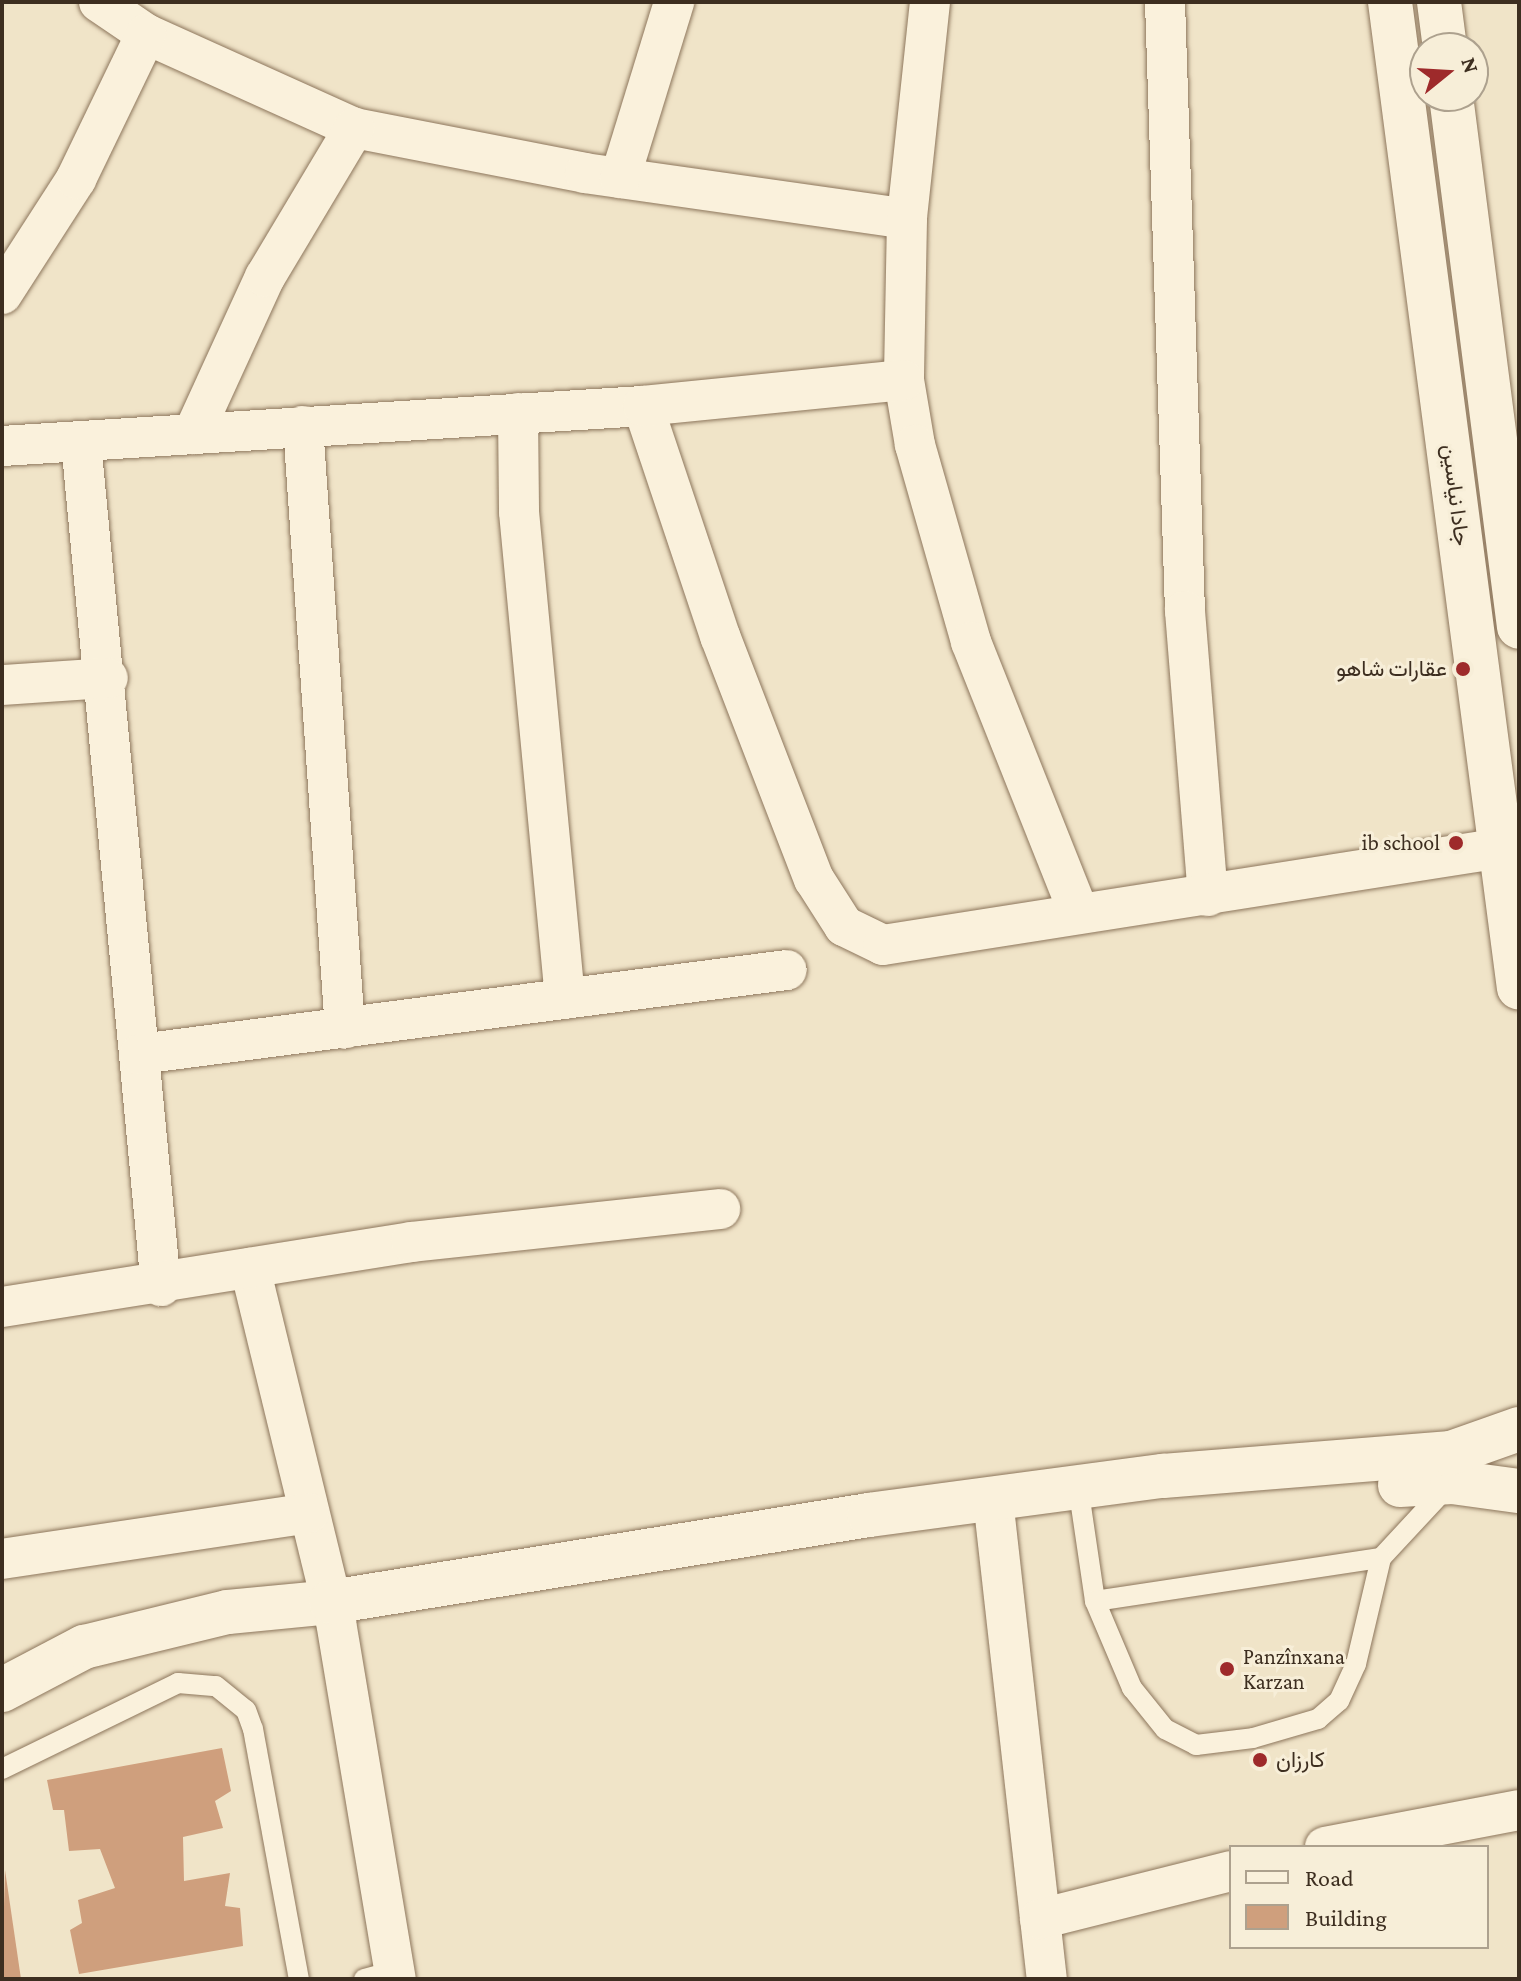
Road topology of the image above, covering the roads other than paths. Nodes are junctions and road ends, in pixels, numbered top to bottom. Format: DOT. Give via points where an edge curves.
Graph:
graph roads {
  1 [pos="99,2"];
  2 [pos="674,2"];
  3 [pos="930,2"];
  4 [pos="1165,2"];
  5 [pos="1390,2"];
  6 [pos="1439,2"];
  7 [pos="1443,32"];
  8 [pos="146,34"];
  9 [pos="1453,112"];
  10 [pos="354,128"];
  11 [pos="620,178"];
  12 [pos="907,219"];
  13 [pos="2,294"];
  14 [pos="904,380"];
  15 [pos="643,406"];
  16 [pos="518,413"];
  17 [pos="303,426"];
  18 [pos="193,434"];
  19 [pos="81,442"];
  20 [pos="2,446"];
  21 [pos="1509,481"];
  22 [pos="1519,627"];
  23 [pos="108,678"];
  24 [pos="2,685"];
  25 [pos="1501,848"];
  26 [pos="1208,896"];
  27 [pos="1079,913"];
  28 [pos="787,970"];
  29 [pos="1518,975"];
  30 [pos="565,999"];
  31 [pos="345,1029"];
  32 [pos="140,1054"];
  33 [pos="720,1209"];
  34 [pos="250,1268"];
  35 [pos="161,1286"];
  36 [pos="2,1307"];
  37 [pos="1515,1436"];
  38 [pos="1452,1482"];
  39 [pos="1516,1488"];
  40 [pos="1081,1506"];
  41 [pos="309,1513"];
  42 [pos="995,1517"];
  43 [pos="1381,1558"];
  44 [pos="2,1559"];
  45 [pos="1095,1601"];
  46 [pos="334,1612"];
  47 [pos="2,1690"];
  48 [pos="2,1721"];
  49 [pos="2,1769"];
  50 [pos="1519,1810"];
  51 [pos="1335,1845"];
  52 [pos="1229,1872"];
  53 [pos="1040,1919"];
  54 [pos="385,1976"];
  55 [pos="299,1979"];
  56 [pos="1047,1979"];
  1 -- 8 [label="street"];
  2 -- 11 [label="street"];
  3 -- 12 [label="street"];
  4 -- 26 [label="street" via="1185,611"];
  5 -- 25 [label="street, جادا نیاسین"];
  6 -- 7 [label="street"];
  8 -- 10 [label="street"];
  8 -- 13 [label="street" via="76,179"];
  9 -- 21 [label="street, جادا نیاسین"];
  10 -- 11 [label="street"];
  10 -- 18 [label="street" via="265,277"];
  11 -- 12 [label="street"];
  12 -- 14 [label="street"];
  14 -- 15 [label="street"];
  14 -- 27 [label="street" via="915,445 971,642"];
  15 -- 16 [label="street"];
  15 -- 27 [label="street" via="720,636 814,879 844,926 883,945"];
  16 -- 17 [label="street"];
  16 -- 30 [label="street" via="519,512"];
  17 -- 18 [label="street"];
  17 -- 31 [label="street"];
  18 -- 19 [label="street"];
  19 -- 20 [label="street"];
  19 -- 23 [label="street"];
  21 -- 22 [label="street, جادا نیاسین"];
  23 -- 24 [label="street"];
  23 -- 32 [label="street"];
  25 -- 26 [label="street"];
  25 -- 29 [label="street, جادا نیاسین"];
  26 -- 27 [label="street"];
  28 -- 30 [label="street"];
  30 -- 31 [label="street"];
  31 -- 32 [label="street"];
  32 -- 35 [label="street"];
  33 -- 34 [label="street" via="411,1242"];
  34 -- 35 [label="street"];
  34 -- 41 [label="street"];
  35 -- 36 [label="street"];
  37 -- 46 [label="street" via="1451,1453 1163,1476 884,1513"];
  38 -- 39 [label="street"];
  38 -- 40 [label="street"];
  38 -- 43 [label="lane"];
  40 -- 42 [label="street"];
  40 -- 45 [label="lane"];
  41 -- 44 [label="street"];
  41 -- 46 [label="street"];
  42 -- 46 [label="street"];
  42 -- 53 [label="street"];
  43 -- 45 [label="lane"];
  43 -- 45 [label="lane" via="1356,1664 1339,1701 1318,1719 1253,1738 1196,1745 1165,1729 1132,1688"];
  46 -- 47 [label="street" via="228,1612 142,1630 84,1647"];
  46 -- 48 [label="street" via="168,1647 110,1665"];
  46 -- 54 [label="street"];
  49 -- 55 [label="lane" via="178,1683 216,1686 246,1710 253,1729"];
  50 -- 51 [label="street"];
  52 -- 53 [label="street"];
  53 -- 56 [label="street"];
}
